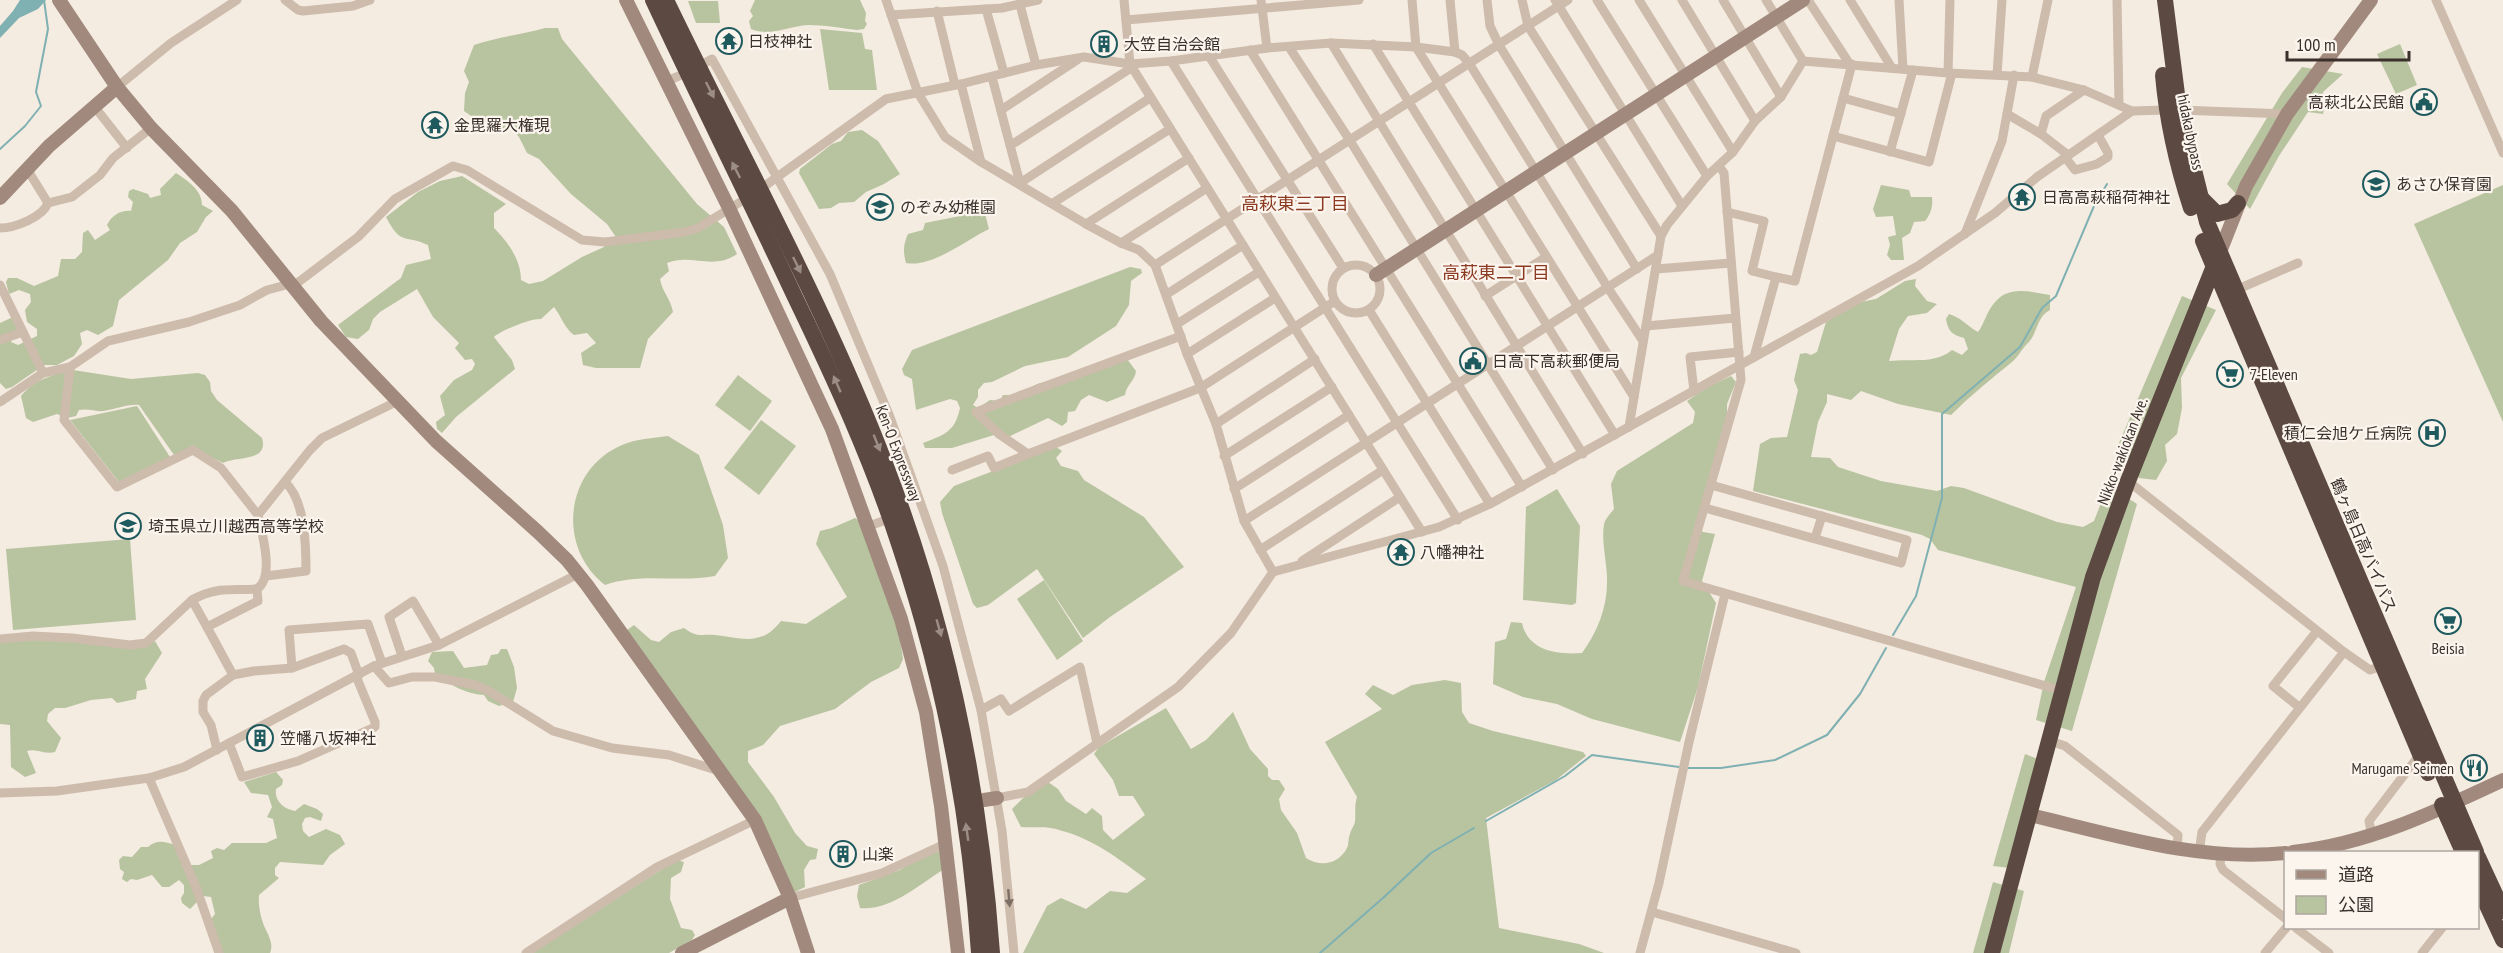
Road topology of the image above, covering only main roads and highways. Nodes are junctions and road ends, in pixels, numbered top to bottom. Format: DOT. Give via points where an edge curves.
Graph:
graph roads {
  1 [pos="653,0"];
  2 [pos="666,0"];
  3 [pos="2155,0"];
  4 [pos="2165,0"];
  5 [pos="2172,110"];
  6 [pos="2198,193"];
  7 [pos="2238,203"];
  8 [pos="2217,259"];
  9 [pos="2233,297"];
  10 [pos="2198,309"];
  11 [pos="2448,806"];
  12 [pos="2463,851"];
  13 [pos="2475,851"];
  14 [pos="2479,859"];
  15 [pos="2479,888"];
  16 [pos="2503,911"];
  17 [pos="2503,940"];
  18 [pos="980,953"];
  19 [pos="992,953"];
  20 [pos="1992,953"];
  18 -- 1 [label="highway, Ken-O Expressway, one-way" via="974,877 952,745 937,673 899,543 837,384"];
  2 -- 19 [label="highway, Ken-O Expressway, one-way" via="814,300 887,468 932,602 965,735 982,843"];
  3 -- 5 [label="highway, hidaka bypass"];
  4 -- 5 [label="highway, hidaka bypass"];
  5 -- 6 [label="highway, hidaka bypass"];
  5 -- 8 [label="highway, hidaka bypass" via="2176,156 2190,205"];
  6 -- 7 [label="highway" via="2217,214 2232,210"];
  6 -- 8 [label="highway, hidaka bypass"];
  8 -- 9 [label="highway, 鶴ヶ島日高バイパス"];
  8 -- 10 [label="highway, Nikko-wakiokan Ave."];
  9 -- 10 [label="highway" via="2212,298"];
  9 -- 11 [label="highway, 鶴ヶ島日高バイパス"];
  9 -- 11 [label="highway, 鶴ヶ島日高バイパス" via="2382,666 2420,754"];
  10 -- 20 [label="highway, Nikko-wakiokan Ave." via="2093,577"];
  11 -- 12 [label="highway, 鶴ヶ島日高バイパス"];
  11 -- 13 [label="highway, 鶴ヶ島日高バイパス"];
  14 -- 16 [label="highway"];
  15 -- 17 [label="highway"];
}
